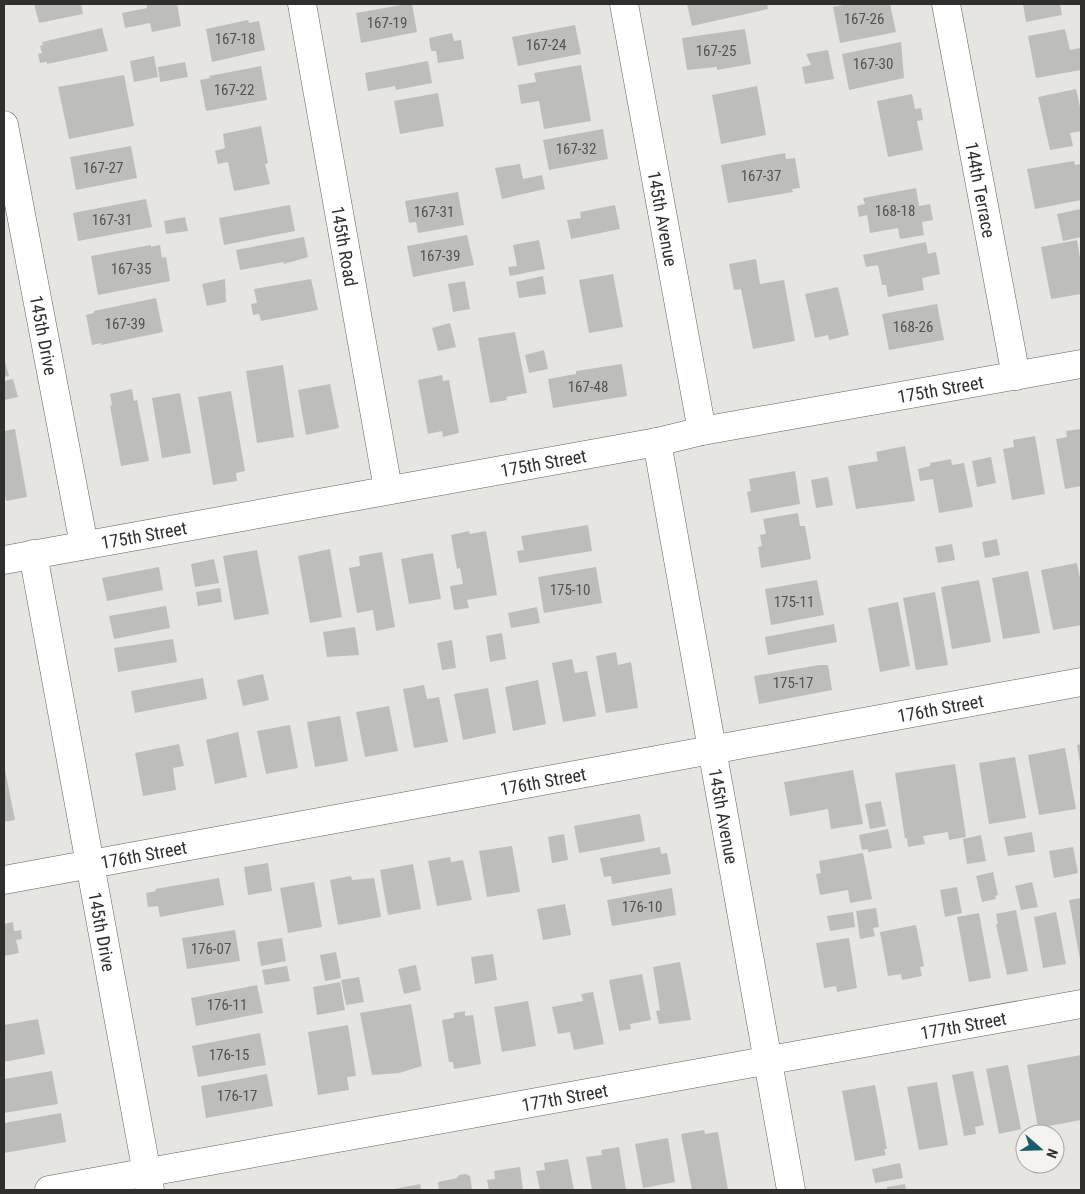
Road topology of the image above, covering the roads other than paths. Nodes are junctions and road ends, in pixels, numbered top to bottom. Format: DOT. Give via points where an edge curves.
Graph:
graph roads {
  1 [pos="302,4"];
  2 [pos="624,4"];
  3 [pos="946,4"];
  4 [pos="4,125"];
  5 [pos="1081,364"];
  6 [pos="1016,376"];
  7 [pos="702,431"];
  8 [pos="657,442"];
  9 [pos="388,489"];
  10 [pos="84,544"];
  11 [pos="33,554"];
  12 [pos="4,560"];
  13 [pos="1081,682"];
  14 [pos="711,752"];
  15 [pos="90,863"];
  16 [pos="4,880"];
  17 [pos="1081,1004"];
  18 [pos="767,1062"];
  19 [pos="148,1182"];
  20 [pos="49,1190"];
  21 [pos="791,1190"];
  1 -- 9 [label="street, 145th Road"];
  2 -- 7 [label="street, 145th Avenue"];
  3 -- 6 [label="street, 144th Terrace"];
  4 -- 10 [label="street, 145th Drive"];
  5 -- 6 [label="street, 175th Street"];
  6 -- 7 [label="street, 175th Street"];
  7 -- 8 [label="street, 175th Street"];
  8 -- 9 [label="street, 175th Street"];
  8 -- 14 [label="street, 145th Avenue"];
  9 -- 10 [label="street, 175th Street"];
  10 -- 11 [label="street, 175th Street"];
  11 -- 12 [label="street, 175th Street"];
  11 -- 15 [label="street, 145th Drive"];
  13 -- 14 [label="street, 176th Street"];
  14 -- 15 [label="street, 176th Street"];
  14 -- 18 [label="street, 145th Avenue"];
  15 -- 16 [label="street, 176th Street"];
  15 -- 19 [label="street, 145th Drive"];
  17 -- 18 [label="street, 177th Street"];
  18 -- 19 [label="street, 177th Street"];
  18 -- 21 [label="street, 145th Avenue"];
  19 -- 20 [label="street, 177th Street"];
}
